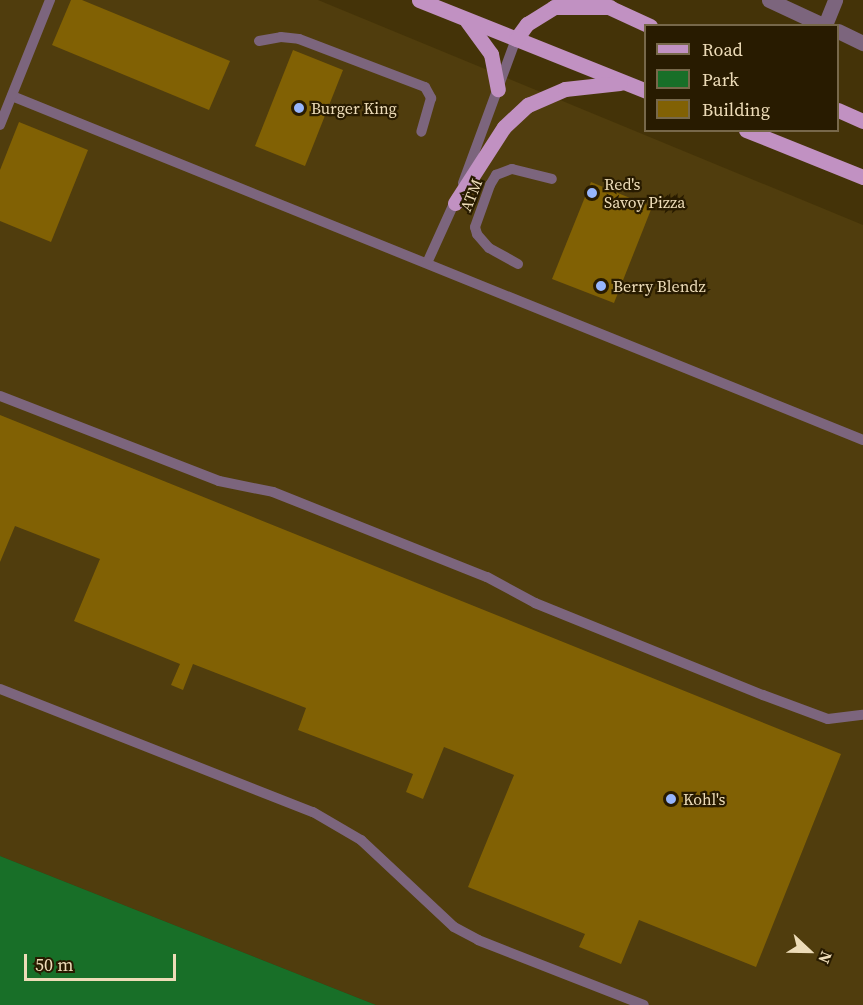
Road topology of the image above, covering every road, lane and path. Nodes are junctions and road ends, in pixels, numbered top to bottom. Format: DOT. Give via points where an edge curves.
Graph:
graph roads {
  1 [pos="50,0"];
  2 [pos="419,0"];
  3 [pos="594,0"];
  4 [pos="768,0"];
  5 [pos="835,0"];
  6 [pos="610,7"];
  7 [pos="465,18"];
  8 [pos="646,24"];
  9 [pos="821,24"];
  10 [pos="826,24"];
  11 [pos="839,32"];
  12 [pos="516,39"];
  13 [pos="259,41"];
  14 [pos="863,43"];
  15 [pos="625,82"];
  16 [pos="498,89"];
  17 [pos="644,91"];
  18 [pos="12,96"];
  19 [pos="839,111"];
  20 [pos="863,121"];
  21 [pos="0,125"];
  22 [pos="421,132"];
  23 [pos="751,132"];
  24 [pos="863,177"];
  25 [pos="552,180"];
  26 [pos="455,203"];
  27 [pos="427,263"];
  28 [pos="518,264"];
  29 [pos="0,396"];
  30 [pos="863,440"];
  31 [pos="0,689"];
  32 [pos="863,715"];
  33 [pos="644,1005"];
  1 -- 18 [label="lane"];
  2 -- 7 [label="main road"];
  3 -- 6 [label="main road"];
  4 -- 9 [label="street"];
  5 -- 10 [label="street"];
  6 -- 8 [label="main road"];
  6 -- 12 [label="main road" via="554,7 527,24"];
  7 -- 12 [label="main road"];
  7 -- 16 [label="main road" via="491,54"];
  11 -- 14 [label="street"];
  12 -- 15 [label="main road"];
  12 -- 16 [label="lane"];
  13 -- 22 [label="lane" via="299,39 425,87 432,98"];
  15 -- 17 [label="main road"];
  15 -- 26 [label="main road" via="564,89 528,105 504,127"];
  16 -- 26 [label="lane"];
  18 -- 21 [label="lane"];
  18 -- 27 [label="lane"];
  19 -- 20 [label="main road"];
  23 -- 24 [label="main road"];
  25 -- 28 [label="lane, ATM" via="512,169 496,175 490,185 475,227 477,234 489,248"];
  26 -- 27 [label="lane"];
  27 -- 30 [label="lane"];
  29 -- 32 [label="lane" via="219,481 273,492 487,577 535,603 763,695 828,719"];
  31 -- 33 [label="lane" via="313,812 361,840 454,927"];
}
